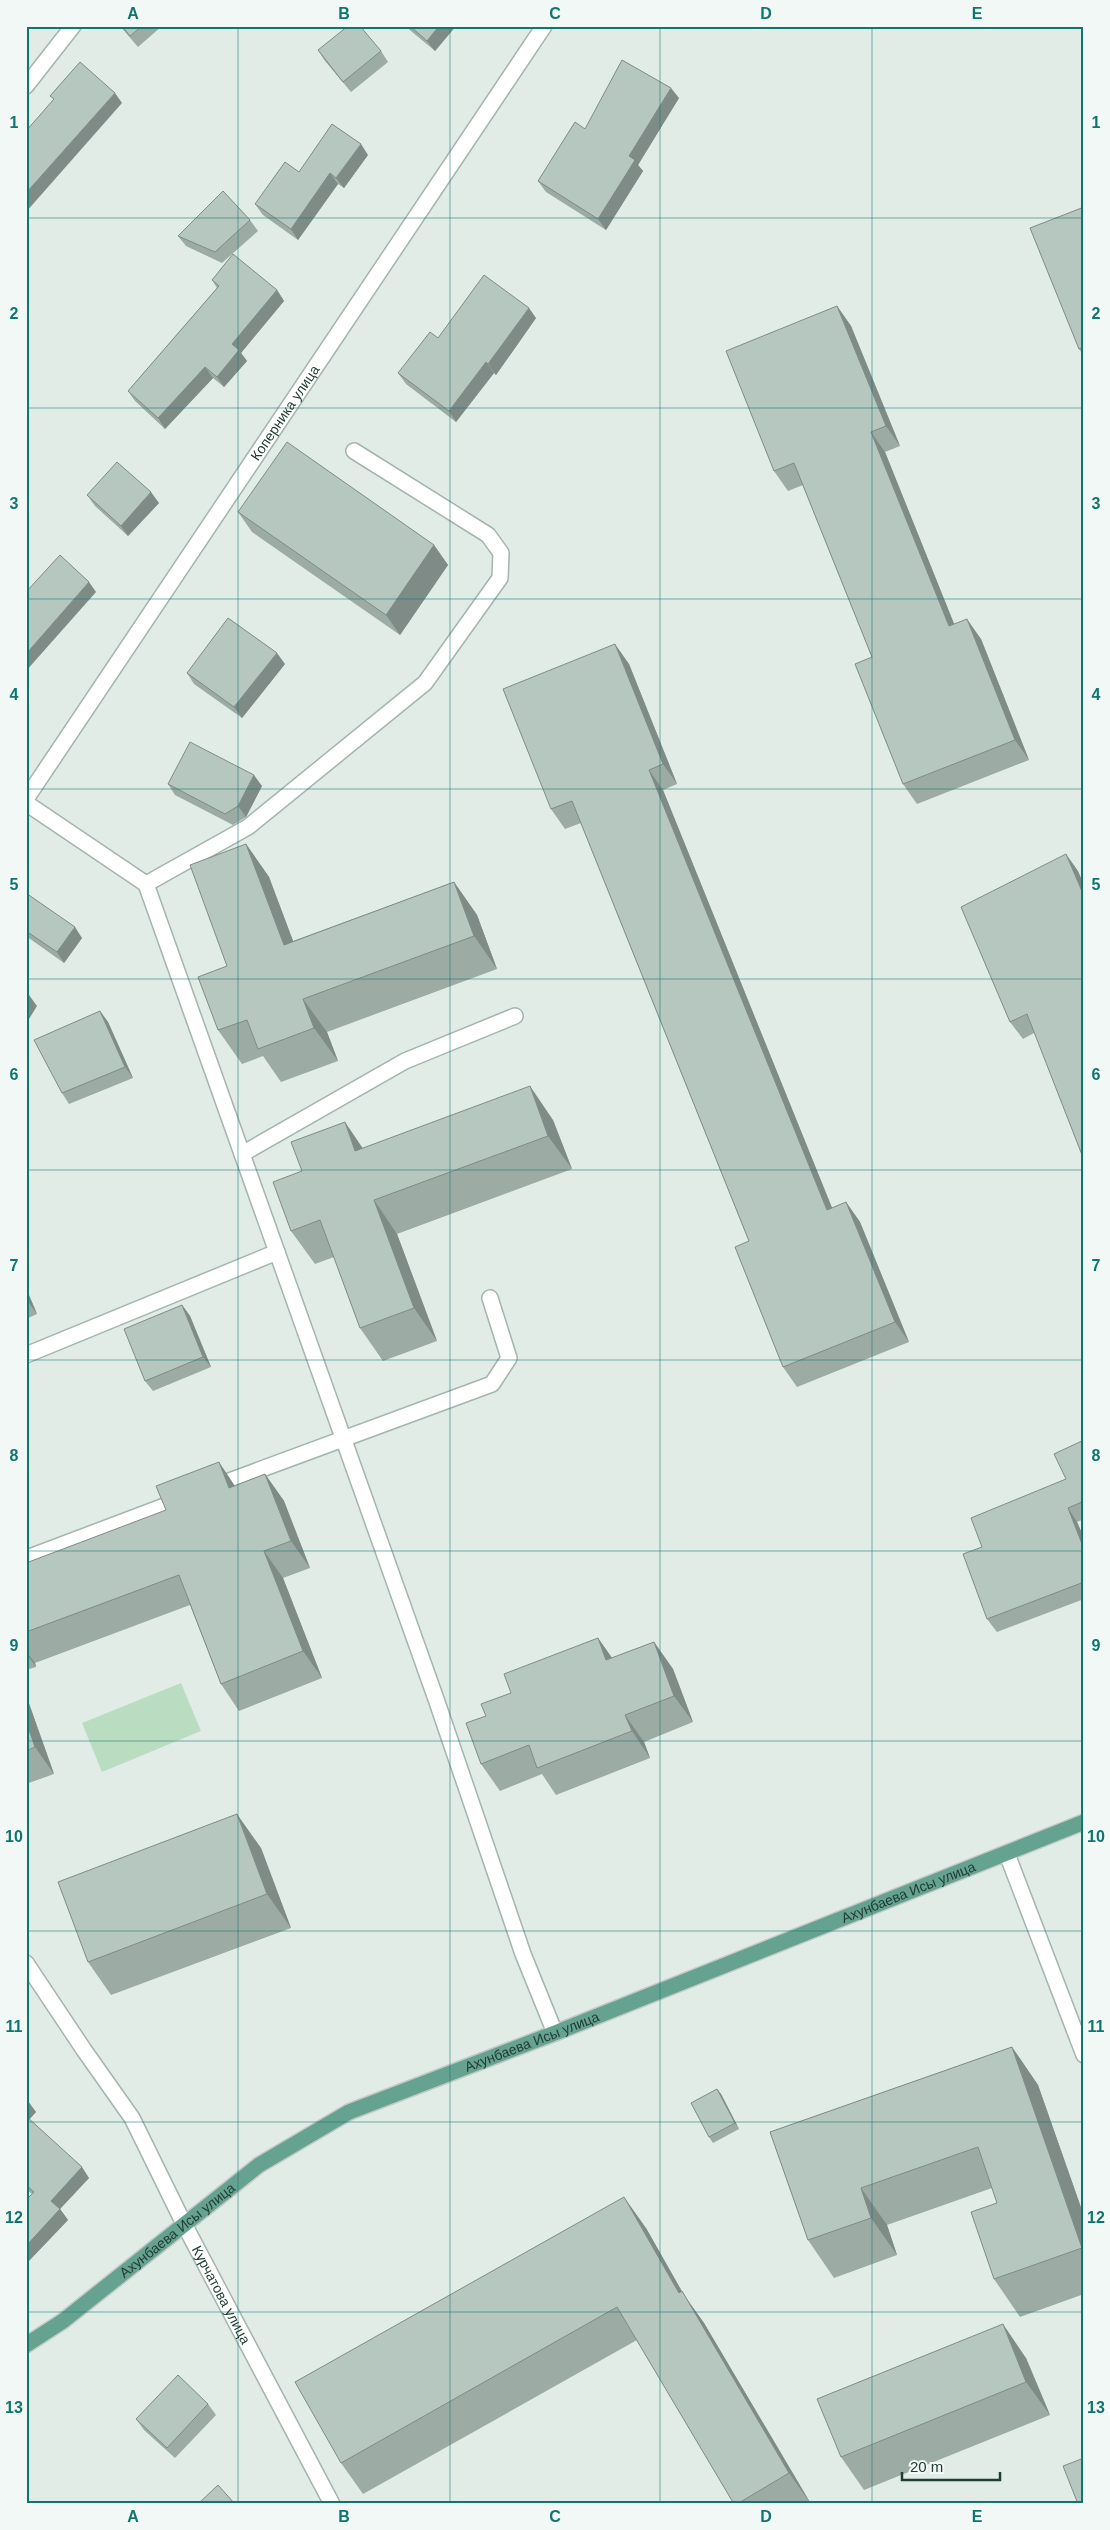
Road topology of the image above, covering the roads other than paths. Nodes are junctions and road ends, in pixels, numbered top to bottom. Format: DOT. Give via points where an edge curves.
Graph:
graph roads {
  1 [pos="72,26"];
  2 [pos="544,26"];
  3 [pos="26,86"];
  4 [pos="354,451"];
  5 [pos="26,798"];
  6 [pos="26,803"];
  7 [pos="146,884"];
  8 [pos="515,1016"];
  9 [pos="242,1154"];
  10 [pos="277,1252"];
  11 [pos="490,1298"];
  12 [pos="26,1355"];
  13 [pos="343,1438"];
  14 [pos="27,1558"];
  15 [pos="1084,1822"];
  16 [pos="1007,1854"];
  17 [pos="26,1963"];
  18 [pos="555,2033"];
  19 [pos="1084,2055"];
  20 [pos="184,2224"];
  21 [pos="26,2345"];
  22 [pos="332,2504"];
  1 -- 3 [label="street"];
  2 -- 5 [label="street, Коперника улица"];
  4 -- 7 [label="street" via="488,535 501,554 500,578 425,683 248,827"];
  6 -- 7 [label="street"];
  7 -- 9 [label="street"];
  8 -- 9 [label="street" via="404,1061"];
  9 -- 10 [label="street"];
  10 -- 12 [label="street"];
  10 -- 13 [label="street"];
  11 -- 13 [label="street" via="509,1358 492,1384"];
  13 -- 14 [label="street"];
  13 -- 18 [label="street" via="523,1954"];
  15 -- 16 [label="main road, Ахунбаева Исы улица"];
  16 -- 18 [label="main road, Ахунбаева Исы улица"];
  16 -- 19 [label="street"];
  17 -- 20 [label="street, Курчатова улица" via="132,2118"];
  18 -- 20 [label="main road, Ахунбаева Исы улица" via="348,2112 259,2165"];
  20 -- 21 [label="main road, Ахунбаева Исы улица" via="64,2321"];
  20 -- 22 [label="street, Курчатова улица"];
}
